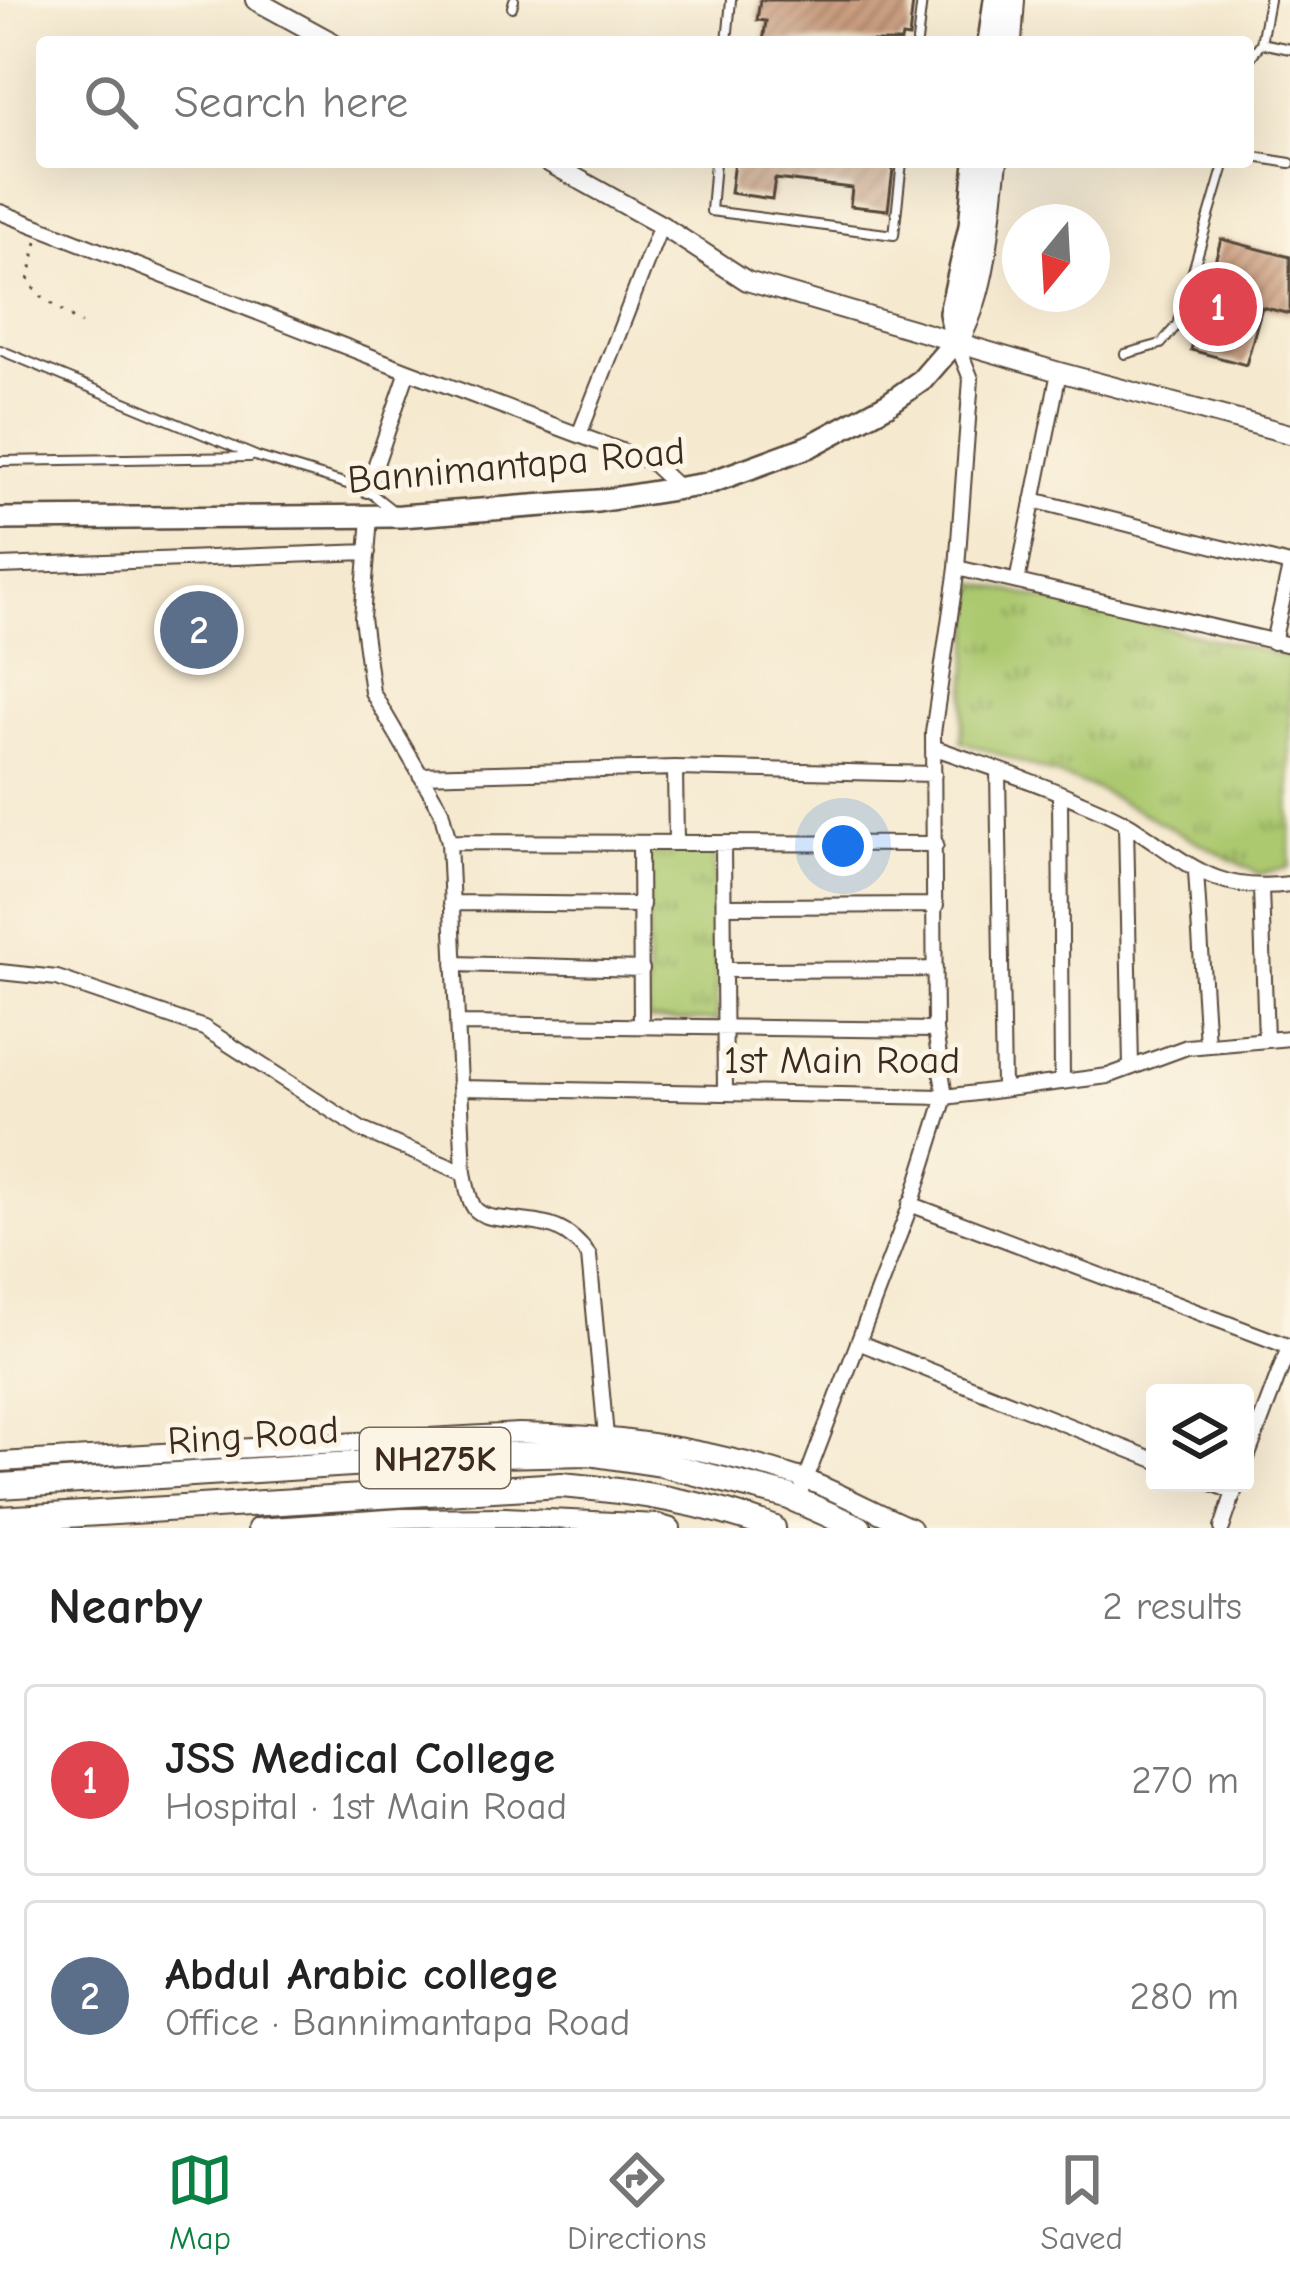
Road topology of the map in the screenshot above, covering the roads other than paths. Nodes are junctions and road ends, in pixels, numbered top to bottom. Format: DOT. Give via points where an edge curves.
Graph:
graph roads {
  1 [pos="255,0"];
  2 [pos="731,0"];
  3 [pos="922,0"];
  4 [pos="995,0"];
  5 [pos="1012,0"];
  6 [pos="1269,0"];
  7 [pos="321,36"];
  8 [pos="728,36"];
  9 [pos="917,36"];
  10 [pos="990,36"];
  11 [pos="1009,36"];
  12 [pos="1261,43"];
  13 [pos="1290,49"];
  14 [pos="1254,53"];
  15 [pos="1254,157"];
  16 [pos="1290,163"];
  17 [pos="559,168"];
  18 [pos="715,168"];
  19 [pos="901,168"];
  20 [pos="975,168"];
  21 [pos="994,168"];
  22 [pos="1224,168"];
  23 [pos="0,212"];
  24 [pos="661,225"];
  25 [pos="956,341"];
  26 [pos="0,350"];
  27 [pos="1125,354"];
  28 [pos="408,371"];
  29 [pos="1059,372"];
  30 [pos="1290,434"];
  31 [pos="579,435"];
  32 [pos="258,457"];
  33 [pos="0,461"];
  34 [pos="680,488"];
  35 [pos="367,490"];
  36 [pos="1033,500"];
  37 [pos="401,516"];
  38 [pos="370,517"];
  39 [pos="0,519"];
  40 [pos="368,551"];
  41 [pos="0,566"];
  42 [pos="1290,566"];
  43 [pos="957,568"];
  44 [pos="1017,582"];
  45 [pos="1274,642"];
  46 [pos="1290,645"];
  47 [pos="934,747"];
  48 [pos="675,768"];
  49 [pos="998,771"];
  50 [pos="934,774"];
  51 [pos="420,775"];
  52 [pos="1060,794"];
  53 [pos="1126,823"];
  54 [pos="449,842"];
  55 [pos="640,843"];
  56 [pos="676,843"];
  57 [pos="723,843"];
  58 [pos="936,844"];
  59 [pos="1196,871"];
  60 [pos="1290,884"];
  61 [pos="1261,888"];
  62 [pos="452,903"];
  63 [pos="642,904"];
  64 [pos="935,905"];
  65 [pos="724,906"];
  66 [pos="454,964"];
  67 [pos="642,969"];
  68 [pos="935,969"];
  69 [pos="724,970"];
  70 [pos="0,972"];
  71 [pos="457,1024"];
  72 [pos="641,1026"];
  73 [pos="725,1028"];
  74 [pos="935,1030"];
  75 [pos="1290,1038"];
  76 [pos="1266,1040"];
  77 [pos="1207,1045"];
  78 [pos="1131,1067"];
  79 [pos="1062,1081"];
  80 [pos="460,1088"];
  81 [pos="1004,1088"];
  82 [pos="724,1093"];
  83 [pos="945,1097"];
  84 [pos="464,1173"];
  85 [pos="910,1204"];
  86 [pos="858,1342"];
  87 [pos="1290,1347"];
  88 [pos="606,1436"];
  89 [pos="1254,1440"];
  90 [pos="1146,1456"];
  91 [pos="0,1462"];
  92 [pos="0,1486"];
  93 [pos="801,1491"];
  94 [pos="1234,1492"];
  95 [pos="0,1519"];
  96 [pos="257,1528"];
  97 [pos="671,1528"];
  98 [pos="773,1528"];
  99 [pos="860,1528"];
  100 [pos="910,1528"];
  101 [pos="1222,1528"];
  1 -- 7 [label="street"];
  2 -- 8 [label="lane"];
  3 -- 9 [label="lane"];
  4 -- 10 [label="main road"];
  5 -- 11 [label="highway"];
  6 -- 12 [label="lane"];
  12 -- 13 [label="lane"];
  12 -- 14 [label="lane"];
  15 -- 16 [label="lane"];
  17 -- 24 [label="street"];
  18 -- 19 [label="lane" via="711,211 894,235"];
  20 -- 25 [label="main road" via="950,313"];
  21 -- 25 [label="highway, Bannimantapa Road" via="982,260"];
  22 -- 27 [label="lane" via="1177,325 1161,344"];
  23 -- 28 [label="street"];
  24 -- 25 [label="street" via="746,281"];
  24 -- 31 [label="street"];
  25 -- 29 [label="street"];
  25 -- 34 [label="main road, Bannimantapa Road" via="922,380 829,436"];
  25 -- 43 [label="street" via="971,379"];
  26 -- 32 [label="lane"];
  28 -- 31 [label="street"];
  28 -- 35 [label="street"];
  29 -- 30 [label="street"];
  29 -- 36 [label="street"];
  31 -- 34 [label="street" via="651,462"];
  32 -- 33 [label="lane"];
  32 -- 35 [label="lane"];
  34 -- 37 [label="main road, Bannimantapa Road"];
  35 -- 37 [label="lane"];
  36 -- 42 [label="street"];
  36 -- 44 [label="street"];
  37 -- 38 [label="main road, Bannimantapa Road"];
  38 -- 39 [label="main road, Bannimantapa Road"];
  38 -- 40 [label="street"];
  40 -- 41 [label="street"];
  40 -- 51 [label="street" via="362,618 372,692"];
  42 -- 45 [label="street"];
  43 -- 44 [label="street"];
  43 -- 47 [label="street"];
  44 -- 45 [label="street"];
  45 -- 46 [label="street"];
  47 -- 49 [label="street"];
  47 -- 50 [label="street"];
  48 -- 50 [label="street"];
  48 -- 51 [label="street"];
  48 -- 56 [label="street"];
  49 -- 52 [label="street"];
  49 -- 81 [label="street"];
  50 -- 58 [label="street"];
  51 -- 54 [label="street"];
  52 -- 53 [label="street"];
  52 -- 79 [label="street"];
  53 -- 59 [label="street"];
  53 -- 78 [label="street"];
  54 -- 55 [label="street"];
  54 -- 62 [label="street"];
  55 -- 56 [label="street"];
  55 -- 63 [label="street"];
  56 -- 57 [label="street"];
  57 -- 58 [label="street"];
  57 -- 65 [label="street"];
  58 -- 64 [label="street"];
  59 -- 61 [label="street"];
  59 -- 77 [label="street"];
  60 -- 61 [label="street"];
  61 -- 76 [label="street"];
  62 -- 63 [label="street"];
  62 -- 66 [label="street"];
  63 -- 67 [label="street"];
  64 -- 65 [label="street"];
  64 -- 68 [label="street"];
  65 -- 69 [label="street"];
  66 -- 67 [label="street"];
  66 -- 71 [label="street"];
  67 -- 72 [label="street"];
  68 -- 69 [label="street"];
  68 -- 74 [label="street"];
  69 -- 73 [label="street"];
  70 -- 84 [label="street" via="57,978 204,1028 362,1130"];
  71 -- 72 [label="street"];
  71 -- 80 [label="street"];
  72 -- 73 [label="street"];
  73 -- 74 [label="street"];
  73 -- 82 [label="street"];
  74 -- 83 [label="street"];
  75 -- 76 [label="street, 1st Main Road"];
  76 -- 77 [label="street, 1st Main Road"];
  77 -- 78 [label="street, 1st Main Road"];
  78 -- 79 [label="street, 1st Main Road"];
  79 -- 81 [label="street, 1st Main Road"];
  80 -- 82 [label="street, 1st Main Road"];
  80 -- 84 [label="street"];
  81 -- 83 [label="street, 1st Main Road"];
  82 -- 83 [label="street, 1st Main Road"];
  83 -- 85 [label="street"];
  84 -- 88 [label="street" via="478,1211 555,1225 589,1256"];
  85 -- 86 [label="street"];
  85 -- 87 [label="street"];
  86 -- 90 [label="street"];
  86 -- 93 [label="street"];
  87 -- 89 [label="street"];
  88 -- 91 [label="street" via="518,1432"];
  88 -- 93 [label="street" via="727,1456"];
  92 -- 93 [label="highway, Ring Road / NH275K" via="588,1453"];
  93 -- 99 [label="highway, Ring Road / NH275K"];
  93 -- 100 [label="street"];
  94 -- 101 [label="street"];
  95 -- 98 [label="highway, Ring Road / NH275K" via="561,1485 681,1501"];
  96 -- 97 [label="street" via="505,1517"];
}
